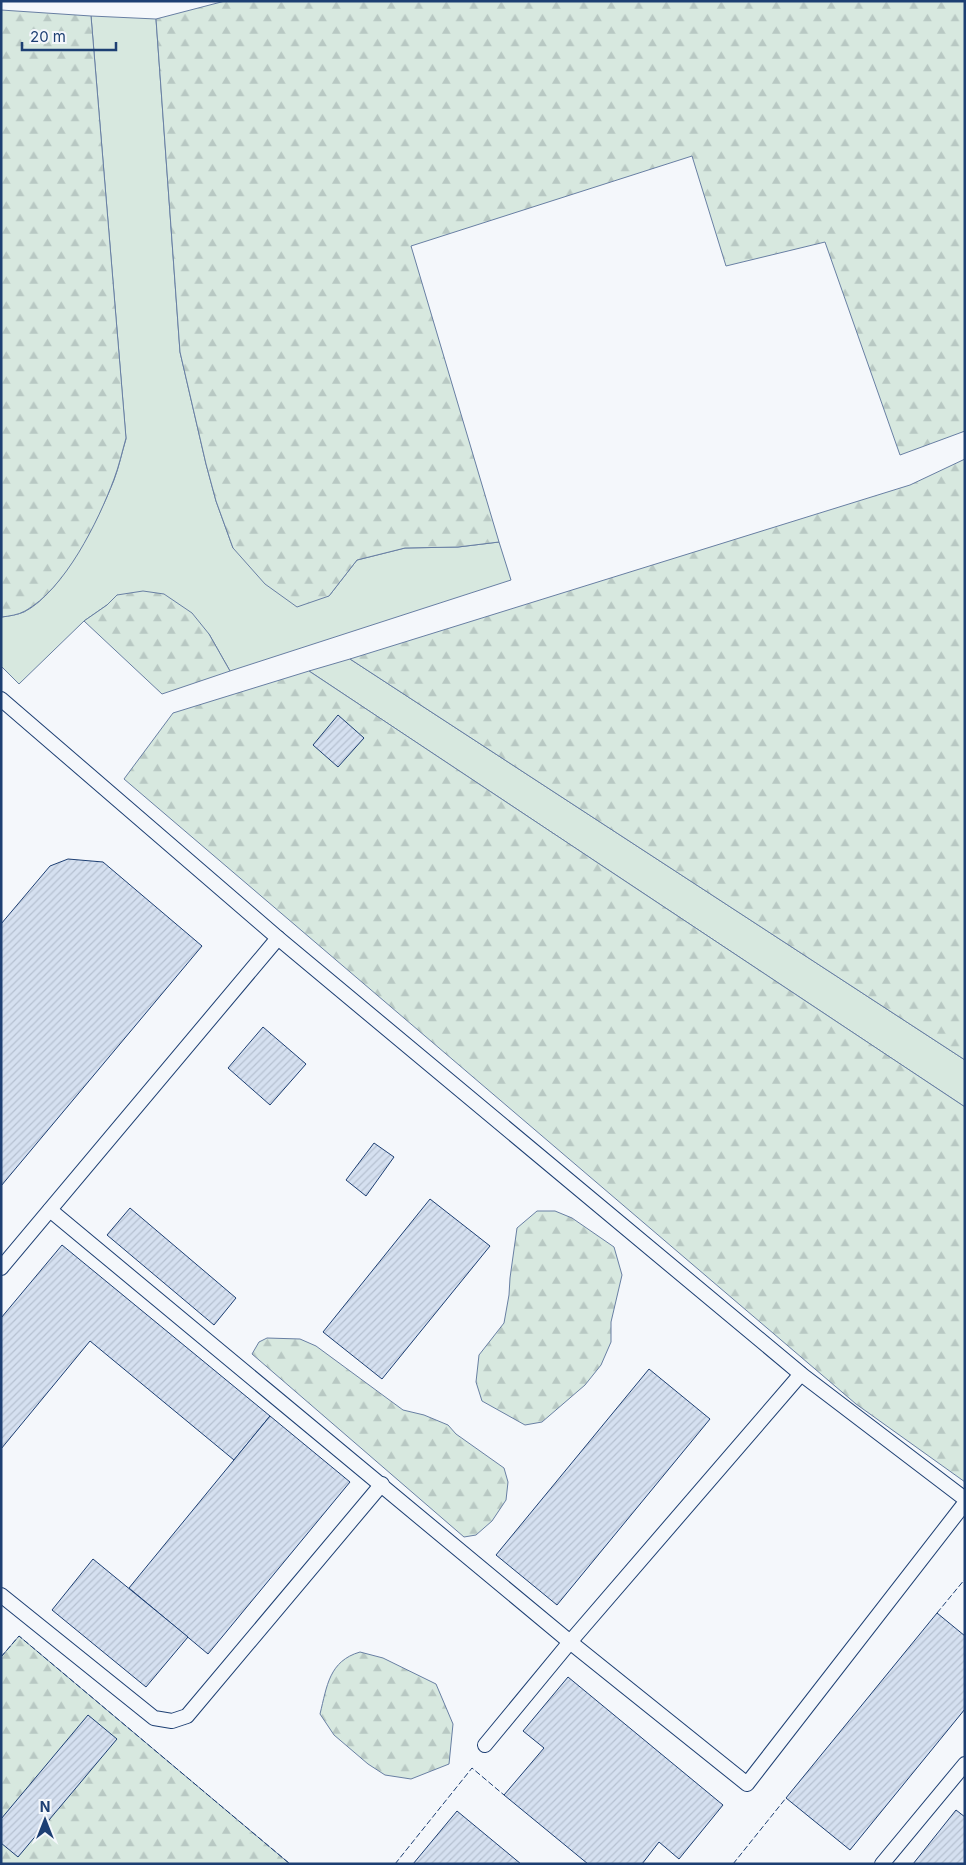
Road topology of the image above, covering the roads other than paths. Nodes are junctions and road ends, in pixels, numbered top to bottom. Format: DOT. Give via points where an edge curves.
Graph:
graph roads {
  1 [pos="1,699"];
  2 [pos="278,938"];
  3 [pos="50,1210"];
  4 [pos="1,1268"];
  5 [pos="801,1374"];
  6 [pos="382,1484"];
  7 [pos="965,1501"];
  8 [pos="1,1595"];
  9 [pos="570,1642"];
  10 [pos="485,1745"];
  11 [pos="965,1764"];
  12 [pos="882,1864"];
  1 -- 2 [label="lane"];
  2 -- 3 [label="lane"];
  2 -- 5 [label="lane"];
  3 -- 4 [label="lane"];
  3 -- 6 [label="lane"];
  5 -- 7 [label="lane"];
  5 -- 9 [label="lane"];
  6 -- 8 [label="lane" via="187,1716 172,1721 154,1718"];
  6 -- 9 [label="lane"];
  7 -- 9 [label="lane" via="747,1784"];
  9 -- 10 [label="lane"];
  11 -- 12 [label="lane"];
}
